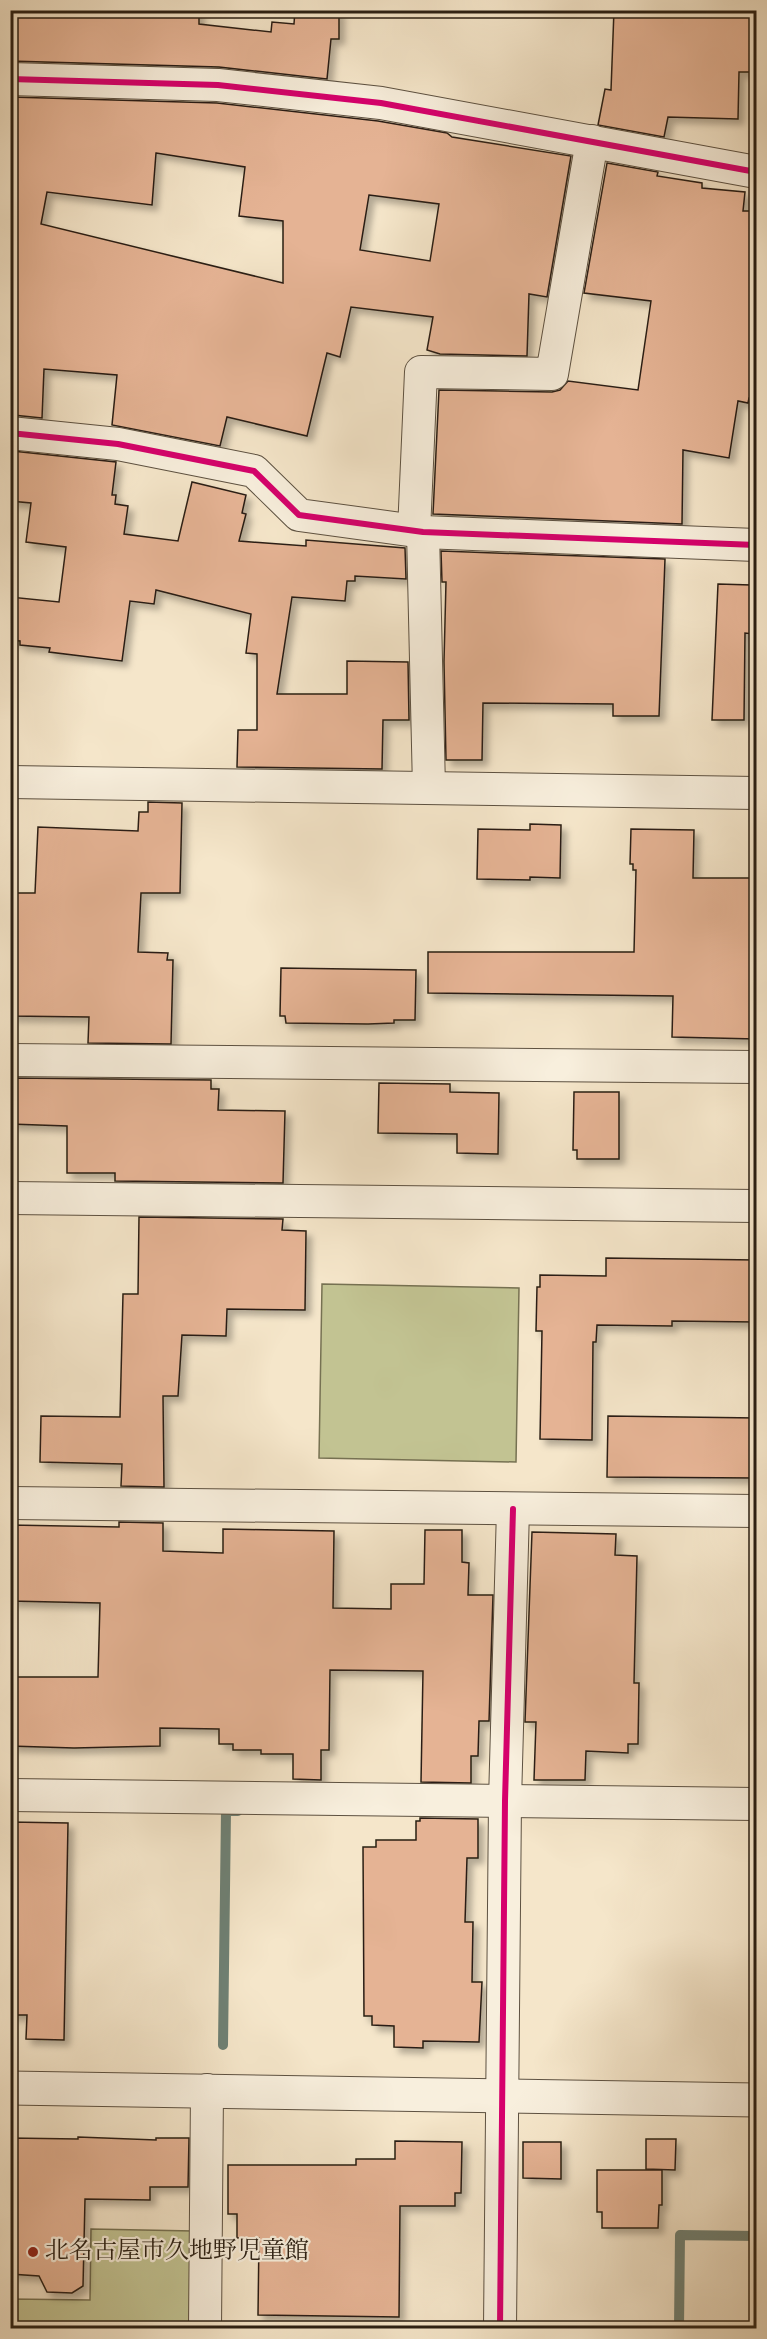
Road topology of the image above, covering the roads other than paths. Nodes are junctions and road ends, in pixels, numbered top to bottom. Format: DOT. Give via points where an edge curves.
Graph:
graph roads {
  1 [pos="10,79"];
  2 [pos="592,141"];
  3 [pos="756,172"];
  4 [pos="10,433"];
  5 [pos="418,532"];
  6 [pos="756,545"];
  7 [pos="10,782"];
  8 [pos="429,788"];
  9 [pos="756,793"];
  10 [pos="10,1060"];
  11 [pos="756,1067"];
  12 [pos="10,1198"];
  13 [pos="756,1206"];
  14 [pos="10,1503"];
  15 [pos="513,1509"];
  16 [pos="756,1511"];
  17 [pos="10,1795"];
  18 [pos="505,1801"];
  19 [pos="756,1804"];
  20 [pos="10,2088"];
  21 [pos="207,2090"];
  22 [pos="502,2097"];
  23 [pos="756,2100"];
  24 [pos="205,2328"];
  25 [pos="500,2328"];
  1 -- 2 [label="street" via="218,85 381,103"];
  2 -- 3 [label="street"];
  2 -- 5 [label="street" via="552,374 421,372"];
  4 -- 5 [label="street" via="118,444 254,471 299,515"];
  5 -- 6 [label="street"];
  5 -- 8 [label="street"];
  7 -- 8 [label="street"];
  8 -- 9 [label="street"];
  10 -- 11 [label="street"];
  12 -- 13 [label="street"];
  14 -- 15 [label="street"];
  15 -- 16 [label="street"];
  15 -- 18 [label="street"];
  17 -- 18 [label="street"];
  18 -- 19 [label="street"];
  18 -- 22 [label="street"];
  20 -- 21 [label="street"];
  21 -- 22 [label="street"];
  21 -- 24 [label="street"];
  22 -- 23 [label="street"];
  22 -- 25 [label="street"];
}
